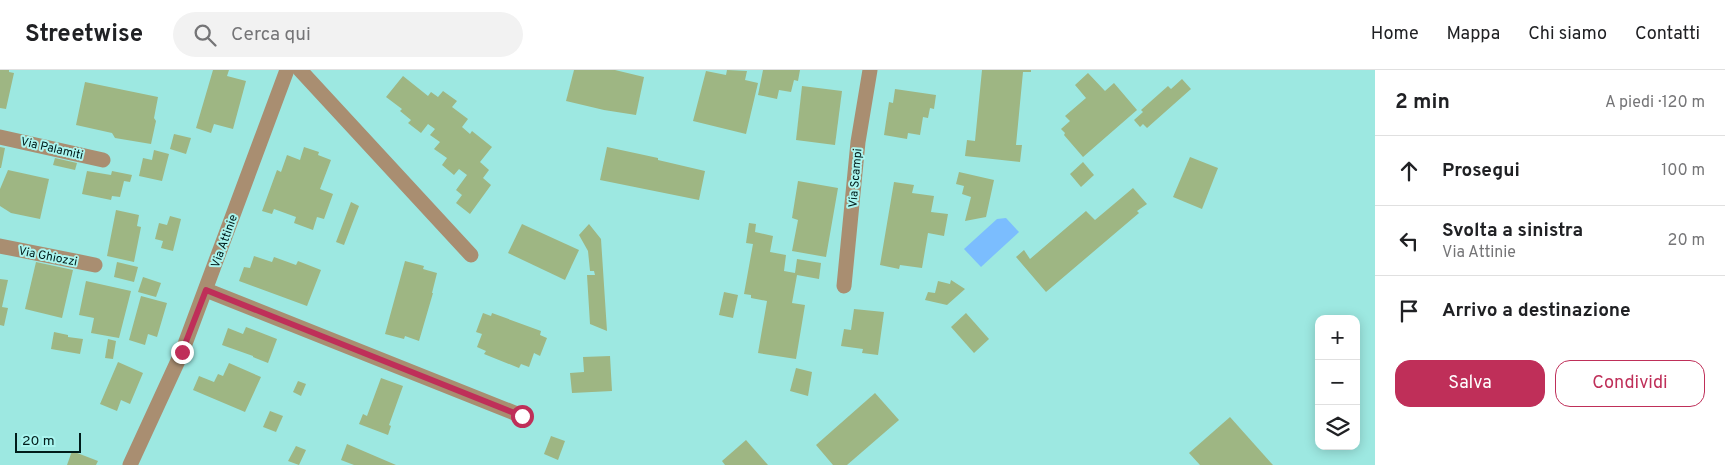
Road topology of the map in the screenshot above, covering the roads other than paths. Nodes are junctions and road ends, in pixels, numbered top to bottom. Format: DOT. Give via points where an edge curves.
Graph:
graph roads {
  1 [pos="287,70"];
  2 [pos="300,70"];
  3 [pos="870,70"];
  4 [pos="0,137"];
  5 [pos="103,160"];
  6 [pos="0,246"];
  7 [pos="472,254"];
  8 [pos="95,266"];
  9 [pos="844,286"];
  10 [pos="206,290"];
  11 [pos="522,416"];
  12 [pos="130,465"];
  1 -- 10 [label="street, Via Attinie"];
  2 -- 7 [label="street"];
  3 -- 9 [label="street, Via Scampi" via="858,142"];
  4 -- 5 [label="street, Via Palamiti"];
  6 -- 8 [label="street, Via Ghiozzi"];
  10 -- 11 [label="street"];
  10 -- 12 [label="street, Via Attinie" via="182,352"];
}
